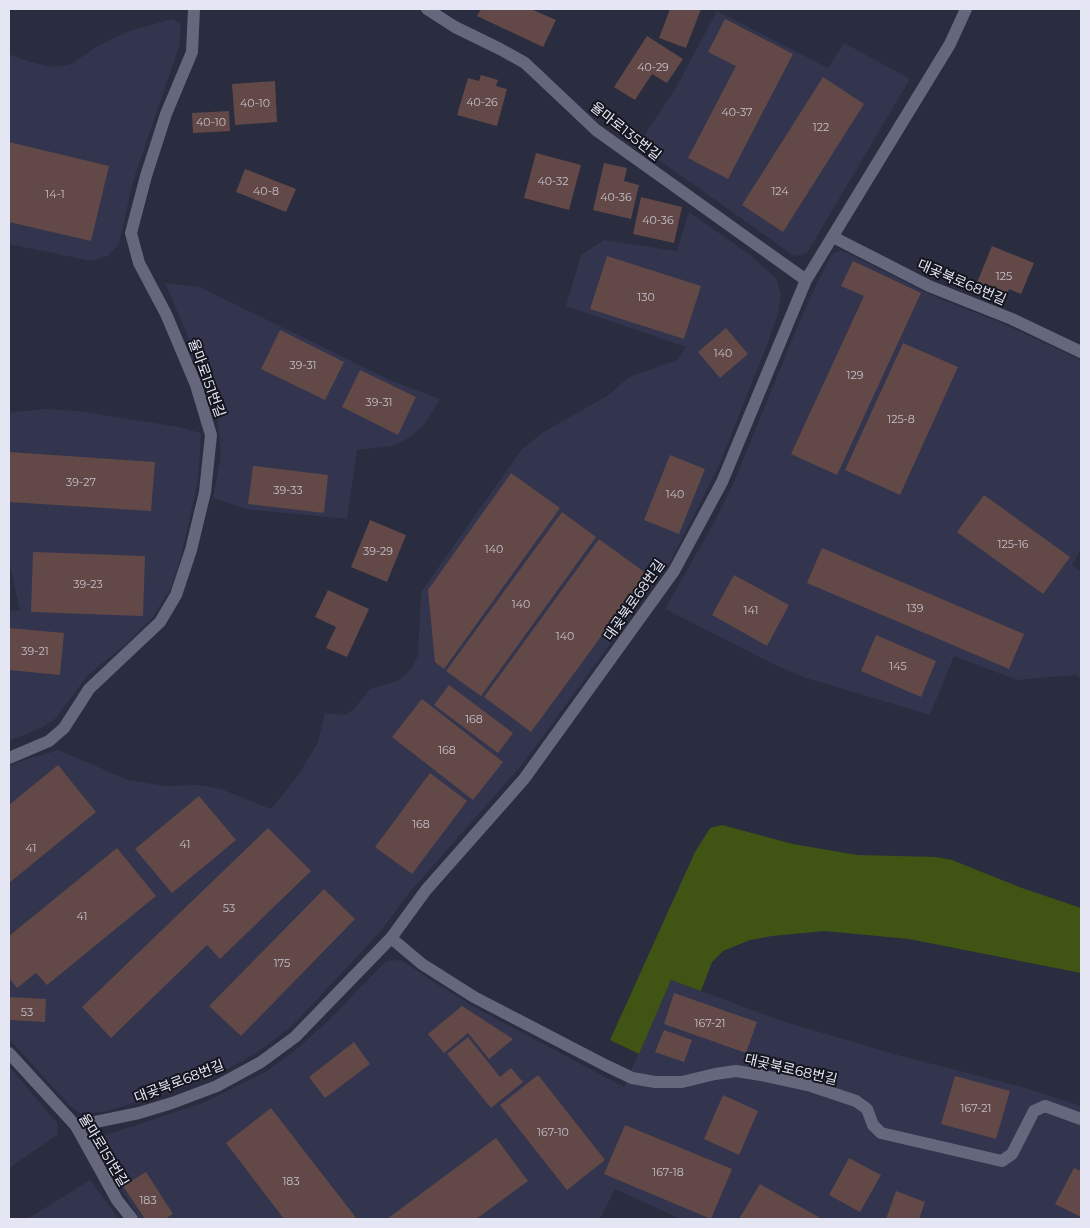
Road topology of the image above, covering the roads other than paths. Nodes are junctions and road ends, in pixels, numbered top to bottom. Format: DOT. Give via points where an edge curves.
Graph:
graph roads {
  1 [pos="194,9"];
  2 [pos="428,9"];
  3 [pos="966,9"];
  4 [pos="832,237"];
  5 [pos="806,280"];
  6 [pos="1081,352"];
  7 [pos="9,758"];
  8 [pos="391,938"];
  9 [pos="9,1053"];
  10 [pos="1081,1119"];
  11 [pos="76,1126"];
  12 [pos="132,1219"];
  1 -- 7 [label="lane, 율마로151번길" via="192,52 166,114 131,233 139,263 166,314 196,385 211,435 205,492 192,550 176,594 160,622 89,689 64,728 49,741"];
  2 -- 5 [label="lane, 율마로135번길" via="455,27 525,63 596,130"];
  3 -- 4 [label="lane, 대곶북로68번길" via="950,44"];
  4 -- 5 [label="lane, 대곶북로68번길"];
  4 -- 6 [label="lane, 대곶북로68번길" via="928,286 1012,319"];
  5 -- 8 [label="lane, 대곶북로68번길" via="722,482 674,572 524,779 426,890"];
  8 -- 10 [label="lane, 대곶북로68번길" via="422,964 474,997 632,1078 682,1082 736,1072 778,1078 856,1102 866,1109 873,1125 881,1133 1002,1161 1012,1154 1034,1111 1045,1106"];
  8 -- 11 [label="lane, 대곶북로68번길" via="295,1038 262,1062 217,1086 172,1103 139,1114"];
  9 -- 11 [label="lane, 율마로151번길"];
  11 -- 12 [label="lane, 율마로151번길" via="117,1200"];
}
